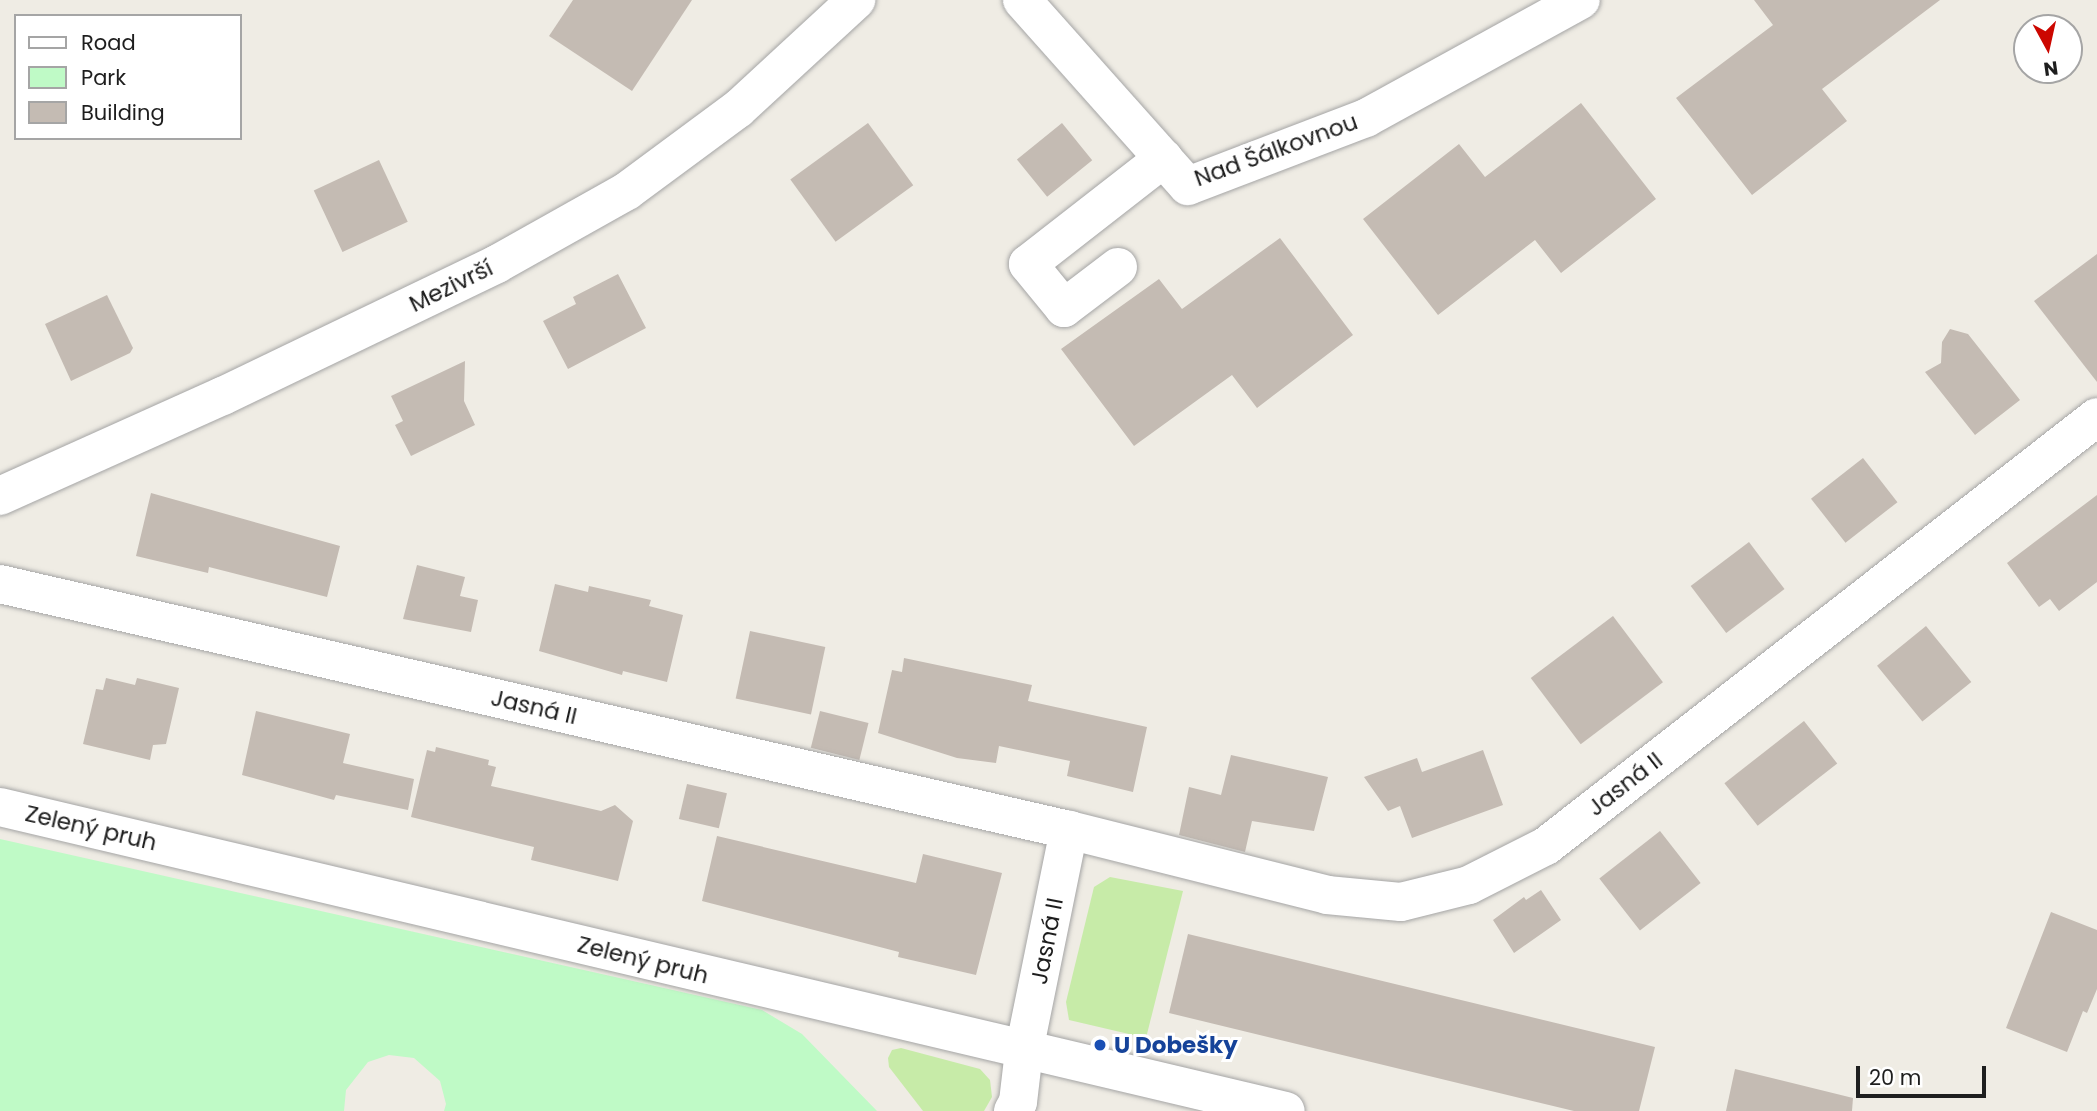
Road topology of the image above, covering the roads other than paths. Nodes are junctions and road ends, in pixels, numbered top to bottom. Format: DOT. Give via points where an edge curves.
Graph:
graph roads {
  1 [pos="856,0"];
  2 [pos="1022,0"];
  3 [pos="1581,0"];
  4 [pos="1164,158"];
  5 [pos="1118,267"];
  6 [pos="2097,417"];
  7 [pos="0,496"];
  8 [pos="0,584"];
  9 [pos="0,807"];
  10 [pos="1069,830"];
  11 [pos="1024,1051"];
  12 [pos="1013,1111"];
  13 [pos="1286,1111"];
  1 -- 7 [label="street, Mezivrší" via="738,109 627,191 485,270 223,396"];
  2 -- 4 [label="street, Nad Šálkovnou"];
  3 -- 4 [label="street, Nad Šálkovnou" via="1366,118 1214,177 1188,186"];
  4 -- 5 [label="street" via="1028,264 1064,308"];
  6 -- 10 [label="street, Jasná II" via="1546,846 1469,885 1401,902 1327,895"];
  8 -- 10 [label="street, Jasná II"];
  9 -- 11 [label="street, Zelený pruh"];
  10 -- 11 [label="street, Jasná II"];
  11 -- 12 [label="street, Jasná II"];
  11 -- 13 [label="street, Zelený pruh"];
}
